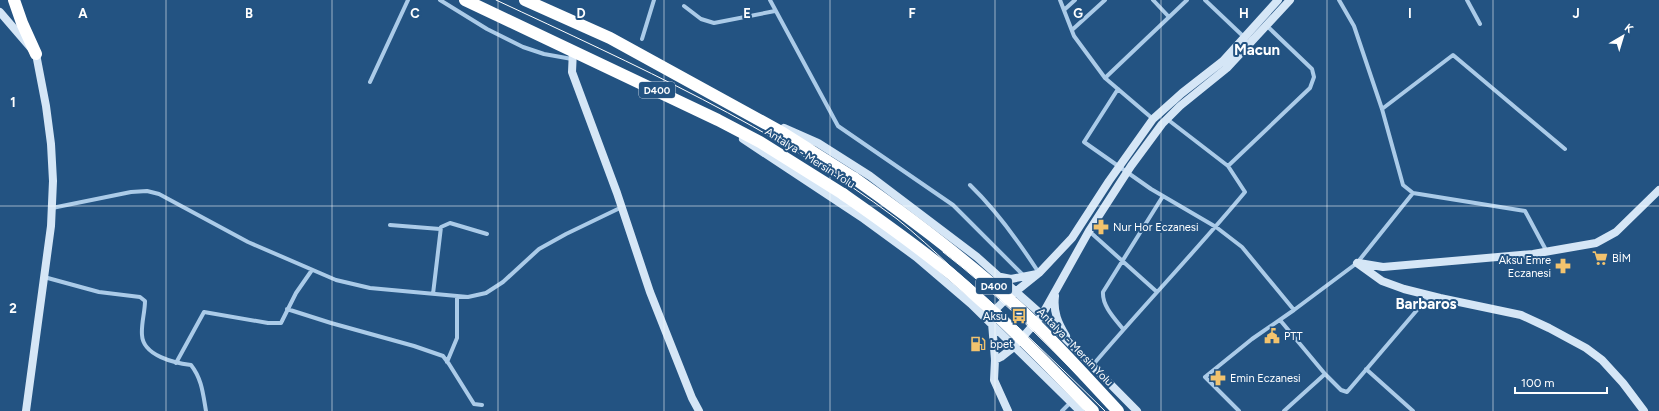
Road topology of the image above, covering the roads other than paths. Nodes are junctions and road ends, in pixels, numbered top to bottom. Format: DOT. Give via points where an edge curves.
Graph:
graph roads {
  1 [pos="14,0"];
  2 [pos="408,0"];
  3 [pos="440,0"];
  4 [pos="465,0"];
  5 [pos="525,0"];
  6 [pos="654,0"];
  7 [pos="770,0"];
  8 [pos="1060,0"];
  9 [pos="1074,0"];
  10 [pos="1105,0"];
  11 [pos="1153,0"];
  12 [pos="1187,0"];
  13 [pos="1205,0"];
  14 [pos="1278,0"];
  15 [pos="1290,0"];
  16 [pos="1339,0"];
  17 [pos="1466,0"];
  18 [pos="684,6"];
  19 [pos="1064,10"];
  20 [pos="775,11"];
  21 [pos="0,12"];
  22 [pos="1169,17"];
  23 [pos="0,18"];
  24 [pos="1480,24"];
  25 [pos="1267,26"];
  26 [pos="1072,30"];
  27 [pos="21,35"];
  28 [pos="1245,37"];
  29 [pos="642,39"];
  30 [pos="36,54"];
  31 [pos="573,55"];
  32 [pos="1105,78"];
  33 [pos="370,82"];
  34 [pos="1118,89"];
  35 [pos="671,97"];
  36 [pos="1382,109"];
  37 [pos="745,111"];
  38 [pos="1166,118"];
  39 [pos="1153,119"];
  40 [pos="1565,149"];
  41 [pos="1228,166"];
  42 [pos="1119,167"];
  43 [pos="1127,172"];
  44 [pos="970,185"];
  45 [pos="1659,190"];
  46 [pos="1413,193"];
  47 [pos="1163,196"];
  48 [pos="622,207"];
  49 [pos="52,208"];
  50 [pos="390,225"];
  51 [pos="1216,227"];
  52 [pos="440,229"];
  53 [pos="1089,231"];
  54 [pos="487,234"];
  55 [pos="1547,252"];
  56 [pos="1122,261"];
  57 [pos="1357,263"];
  58 [pos="312,270"];
  59 [pos="1039,273"];
  60 [pos="44,277"];
  61 [pos="1000,277"];
  62 [pos="1025,277"];
  63 [pos="1016,290"];
  64 [pos="1157,292"];
  65 [pos="1055,293"];
  66 [pos="433,294"];
  67 [pos="457,296"];
  68 [pos="1429,296"];
  69 [pos="287,309"];
  70 [pos="1294,310"];
  71 [pos="1042,315"];
  72 [pos="1280,320"];
  73 [pos="992,323"];
  74 [pos="1123,330"];
  75 [pos="1015,346"];
  76 [pos="1073,347"];
  77 [pos="994,360"];
  78 [pos="447,362"];
  79 [pos="176,363"];
  80 [pos="1092,366"];
  81 [pos="1366,369"];
  82 [pos="1325,374"];
  83 [pos="1071,402"];
  84 [pos="482,405"];
  85 [pos="1007,410"];
  86 [pos="26,411"];
  87 [pos="206,411"];
  88 [pos="699,411"];
  89 [pos="1062,411"];
  90 [pos="1080,411"];
  91 [pos="1094,411"];
  92 [pos="1118,411"];
  93 [pos="1137,411"];
  94 [pos="1239,411"];
  95 [pos="1284,411"];
  96 [pos="1413,411"];
  97 [pos="1644,411"];
  1 -- 30 [label="highway"];
  2 -- 33 [label="street"];
  3 -- 31 [label="street" via="469,19 523,47 544,54"];
  4 -- 31 [label="highway, Antalya - Mersin Yolu / D400"];
  5 -- 37 [label="highway, Antalya - Mersin Yolu / D400" via="610,38"];
  6 -- 29 [label="street"];
  7 -- 20 [label="street"];
  8 -- 19 [label="street"];
  9 -- 19 [label="street"];
  10 -- 26 [label="street"];
  11 -- 22 [label="street"];
  12 -- 22 [label="street"];
  13 -- 28 [label="street"];
  14 -- 28 [label="street"];
  15 -- 25 [label="street"];
  16 -- 36 [label="street" via="1354,26"];
  17 -- 24 [label="street"];
  18 -- 20 [label="street" via="701,19 714,23"];
  19 -- 26 [label="street"];
  20 -- 62 [label="street" via="838,126 953,205"];
  21 -- 27 [label="street"];
  22 -- 32 [label="street"];
  23 -- 27 [label="street"];
  25 -- 38 [label="street" via="1226,68"];
  25 -- 41 [label="street" via="1312,69 1313,82 1310,88"];
  26 -- 32 [label="street"];
  27 -- 30 [label="street"];
  28 -- 39 [label="street" via="1223,61"];
  30 -- 49 [label="street" via="51,144"];
  31 -- 35 [label="highway, Antalya - Mersin Yolu / D400"];
  31 -- 48 [label="street" via="572,72"];
  32 -- 34 [label="street"];
  34 -- 39 [label="street"];
  34 -- 42 [label="street" via="1084,142"];
  35 -- 73 [label="street" via="746,141 864,219 916,257"];
  35 -- 91 [label="highway, Antalya - Mersin Yolu / D400, bridge" via="760,142 843,194 918,248 1034,350"];
  36 -- 40 [label="street" via="1453,55"];
  36 -- 46 [label="street" via="1403,185"];
  37 -- 61 [label="street" via="818,143 870,176 950,235"];
  37 -- 92 [label="highway, Antalya - Mersin Yolu / D400, bridge" via="783,132 854,178 928,232 1006,296"];
  38 -- 41 [label="street"];
  38 -- 43 [label="street"];
  39 -- 42 [label="street"];
  41 -- 51 [label="street" via="1245,192"];
  42 -- 43 [label="street"];
  42 -- 59 [label="street" via="1072,238"];
  43 -- 47 [label="street"];
  43 -- 53 [label="street"];
  44 -- 59 [label="street" via="1022,247"];
  45 -- 55 [label="street" via="1609,236 1596,243"];
  46 -- 55 [label="street" via="1525,211"];
  46 -- 57 [label="street"];
  47 -- 51 [label="street"];
  47 -- 56 [label="street"];
  48 -- 67 [label="street" via="539,249 503,282 486,293 468,297"];
  48 -- 88 [label="street" via="650,292"];
  49 -- 58 [label="street" via="147,191 159,194 248,242"];
  49 -- 60 [label="street"];
  50 -- 52 [label="street"];
  51 -- 64 [label="street"];
  51 -- 70 [label="street" via="1242,247"];
  52 -- 54 [label="street" via="450,223"];
  52 -- 66 [label="street"];
  53 -- 56 [label="street"];
  53 -- 65 [label="street"];
  55 -- 57 [label="street" via="1383,266"];
  56 -- 64 [label="street"];
  56 -- 74 [label="street" via="1103,295 1106,305"];
  57 -- 68 [label="street" via="1382,281"];
  57 -- 70 [label="street"];
  58 -- 66 [label="street" via="336,280 370,288"];
  58 -- 69 [label="street"];
  59 -- 62 [label="street"];
  59 -- 63 [label="street"];
  60 -- 79 [label="street" via="99,292 140,297 144,301 145,312 142,335 144,344 154,353"];
  60 -- 86 [label="street"];
  61 -- 62 [label="street"];
  61 -- 63 [label="street"];
  63 -- 71 [label="street"];
  63 -- 73 [label="street" via="996,309"];
  64 -- 74 [label="street"];
  65 -- 71 [label="street"];
  65 -- 76 [label="street" via="1053,306 1057,321"];
  66 -- 67 [label="street"];
  67 -- 78 [label="street" via="457,338"];
  68 -- 81 [label="street"];
  68 -- 97 [label="street" via="1521,315 1549,328 1586,348 1602,360"];
  69 -- 78 [label="street" via="428,350 443,356"];
  69 -- 79 [label="street" via="281,323 204,312"];
  70 -- 72 [label="street"];
  71 -- 75 [label="street"];
  71 -- 76 [label="street"];
  72 -- 82 [label="street"];
  72 -- 94 [label="street" via="1205,377"];
  73 -- 75 [label="street"];
  73 -- 77 [label="street"];
  74 -- 80 [label="street"];
  75 -- 77 [label="street"];
  75 -- 83 [label="street"];
  76 -- 80 [label="street"];
  77 -- 85 [label="street" via="994,380"];
  78 -- 84 [label="street" via="474,404"];
  79 -- 87 [label="street" via="191,365 197,372 202,384"];
  80 -- 93 [label="street"];
  81 -- 82 [label="street" via="1347,392 1341,390"];
  81 -- 96 [label="street"];
  82 -- 95 [label="street"];
  83 -- 89 [label="street"];
  83 -- 90 [label="street"];
}
